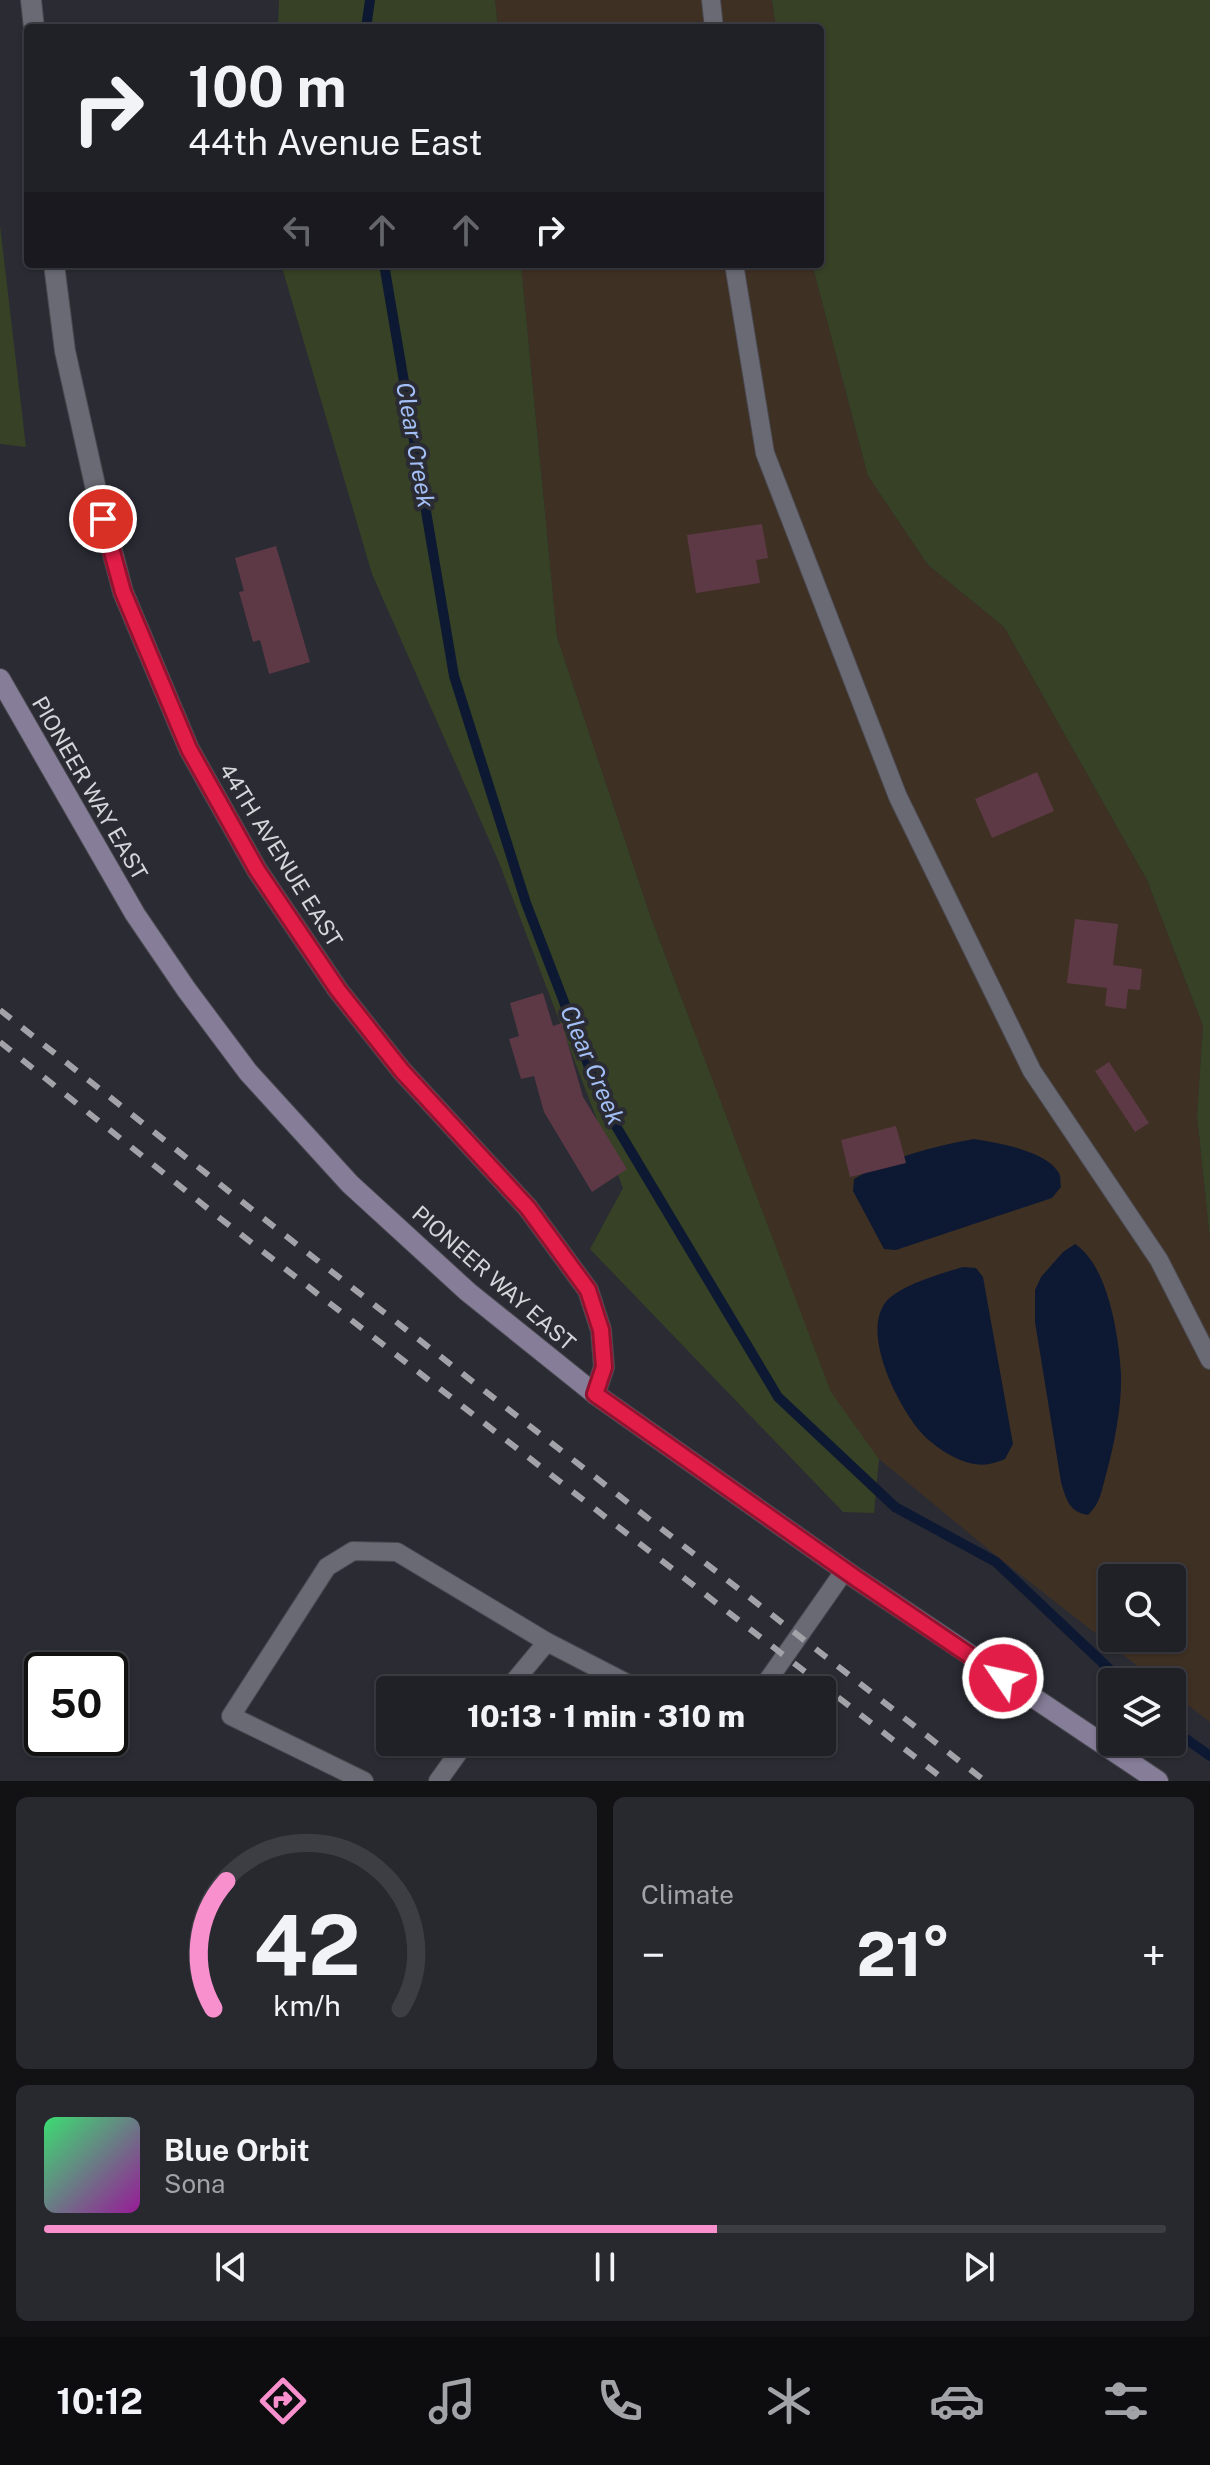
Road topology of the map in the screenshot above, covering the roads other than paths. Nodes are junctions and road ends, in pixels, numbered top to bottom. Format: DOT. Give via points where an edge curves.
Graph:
graph roads {
  1 [pos="31,0"];
  2 [pos="711,0"];
  3 [pos="34,24"];
  4 [pos="714,24"];
  5 [pos="55,268"];
  6 [pos="735,268"];
  7 [pos="0,679"];
  8 [pos="1210,1360"];
  9 [pos="595,1394"];
  10 [pos="845,1570"];
  11 [pos="547,1642"];
  12 [pos="519,1676"];
  13 [pos="613,1676"];
  14 [pos="771,1676"];
  15 [pos="456,1756"];
  16 [pos="364,1781"];
  17 [pos="438,1781"];
  18 [pos="1158,1781"];
  1 -- 3 [label="street"];
  2 -- 4 [label="lane"];
  5 -- 9 [label="street, 44TH AVENUE EAST" via="68,365 123,592 189,749 257,870 338,990 402,1071 528,1208 588,1290 601,1330 604,1367"];
  6 -- 8 [label="lane" via="765,453 898,797 1032,1071 1159,1260"];
  7 -- 9 [label="main road, PIONEER WAY EAST" via="135,914 248,1072 350,1184 468,1292"];
  9 -- 10 [label="main road, PIONEER WAY EAST"];
  10 -- 14 [label="lane"];
  10 -- 18 [label="main road, PIONEER WAY EAST"];
  11 -- 12 [label="lane"];
  11 -- 13 [label="lane"];
  11 -- 16 [label="lane" via="397,1552 353,1551 327,1567 231,1716"];
  15 -- 17 [label="lane"];
}
